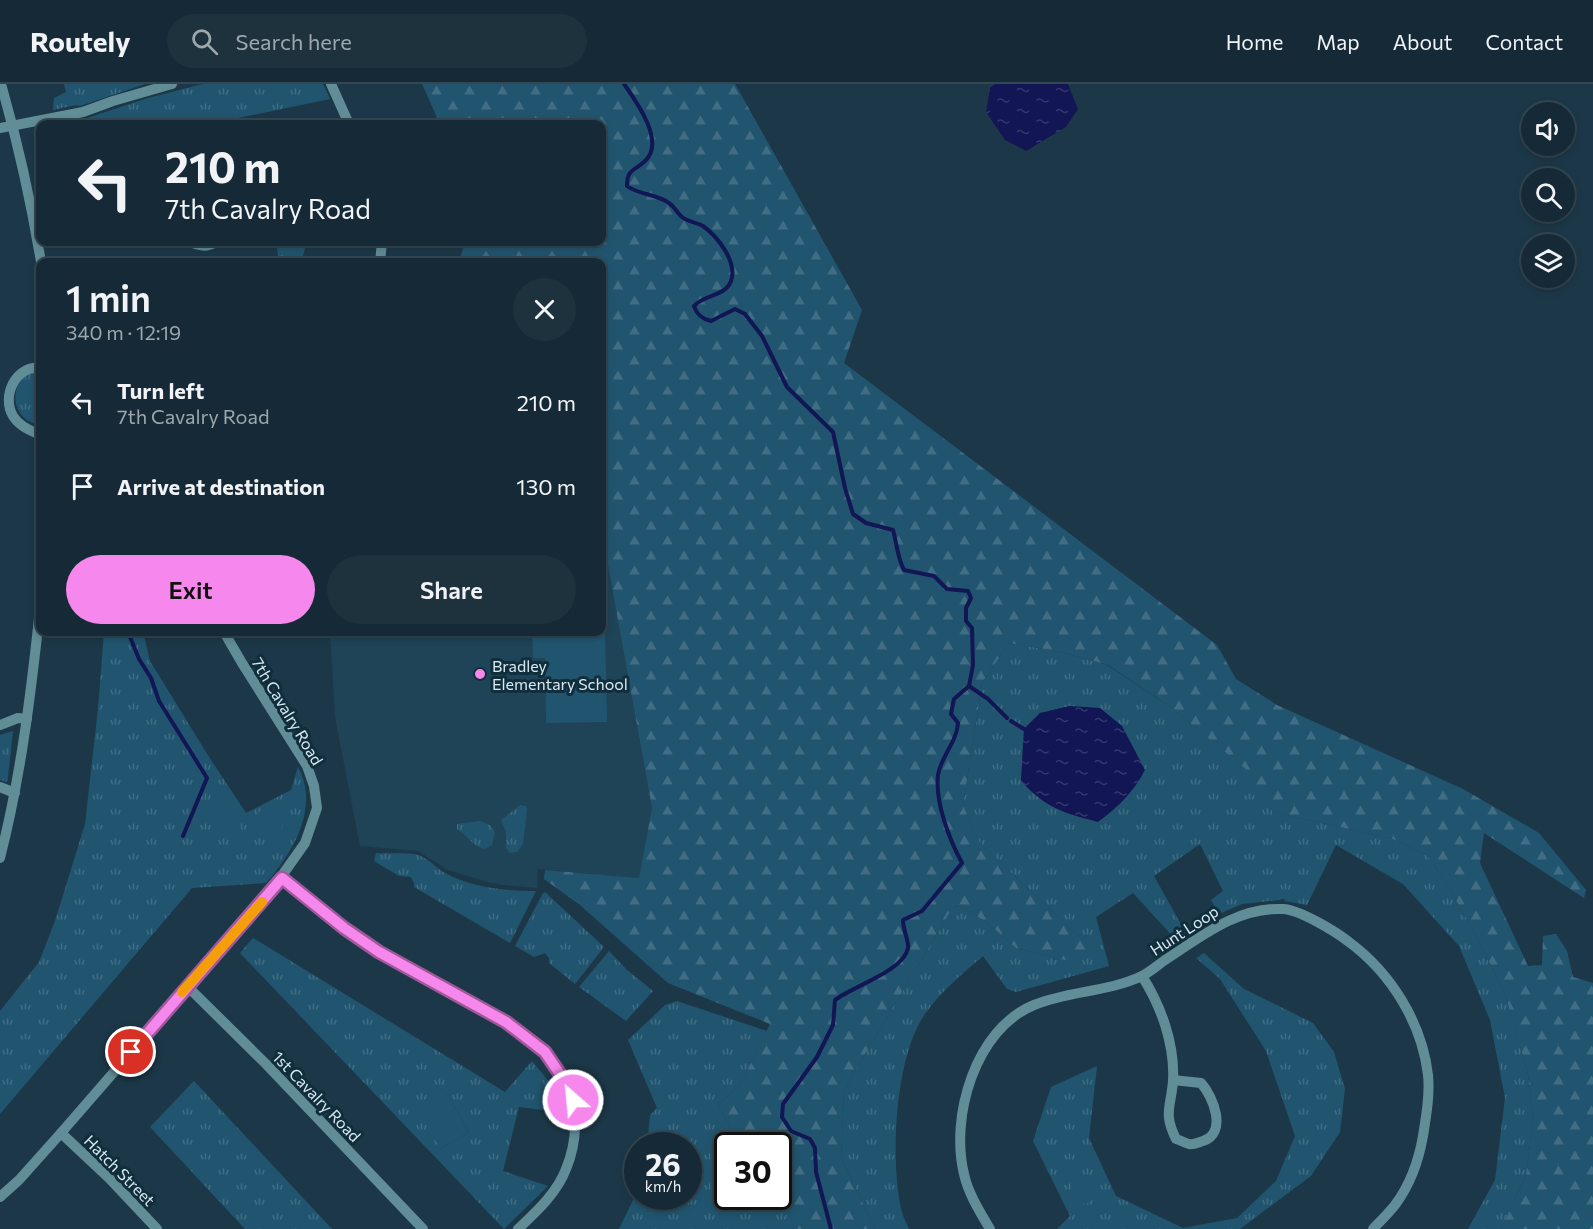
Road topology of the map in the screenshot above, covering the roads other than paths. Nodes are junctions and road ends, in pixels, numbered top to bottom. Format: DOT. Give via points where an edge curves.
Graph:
graph roads {
  1 [pos="1,84"];
  2 [pos="331,84"];
  3 [pos="166,85"];
  4 [pos="40,120"];
  5 [pos="347,120"];
  6 [pos="36,121"];
  7 [pos="13,125"];
  8 [pos="0,128"];
  9 [pos="36,232"];
  10 [pos="36,367"];
  11 [pos="36,433"];
  12 [pos="37,636"];
  13 [pos="226,636"];
  14 [pos="27,719"];
  15 [pos="0,725"];
  16 [pos="0,787"];
  17 [pos="15,793"];
  18 [pos="0,858"];
  19 [pos="282,878"];
  20 [pos="1142,976"];
  21 [pos="187,986"];
  22 [pos="1173,1080"];
  23 [pos="61,1133"];
  24 [pos="0,1197"];
  25 [pos="157,1229"];
  26 [pos="423,1229"];
  27 [pos="518,1229"];
  28 [pos="990,1229"];
  29 [pos="1373,1229"];
  1 -- 7 [label="street"];
  2 -- 5 [label="street"];
  3 -- 4 [label="street" via="83,112"];
  6 -- 7 [label="street"];
  7 -- 8 [label="street"];
  7 -- 9 [label="street"];
  10 -- 11 [label="street" via="20,374 10,386 8,401 20,425"];
  12 -- 14 [label="street"];
  13 -- 19 [label="street, 7th Cavalry Road" via="308,766 314,786 317,808 305,843"];
  14 -- 15 [label="street"];
  14 -- 17 [label="street"];
  16 -- 17 [label="street"];
  17 -- 18 [label="street"];
  19 -- 21 [label="street, 7th Cavalry Road"];
  19 -- 27 [label="street" via="379,952 506,1022 545,1052 564,1080 573,1100 576,1131 566,1170 544,1203"];
  20 -- 22 [label="street" via="1160,1009 1169,1038"];
  20 -- 28 [label="street, Hunt Loop" via="1032,1005 997,1033 983,1052 960,1120 960,1148 964,1175"];
  20 -- 29 [label="street, Hunt Loop" via="1234,916 1256,910 1286,909 1337,933 1364,953 1389,981 1411,1017 1428,1077 1426,1115 1410,1179 1396,1204"];
  21 -- 23 [label="street, 7th Cavalry Road"];
  21 -- 26 [label="street, 1st Cavalry Road"];
  22 -- 22 [label="street" via="1201,1083 1209,1092 1216,1128 1208,1139 1192,1144 1176,1139 1168,1123"];
  23 -- 24 [label="street, 7th Cavalry Road"];
  23 -- 25 [label="street, Hatch Street"];
}
